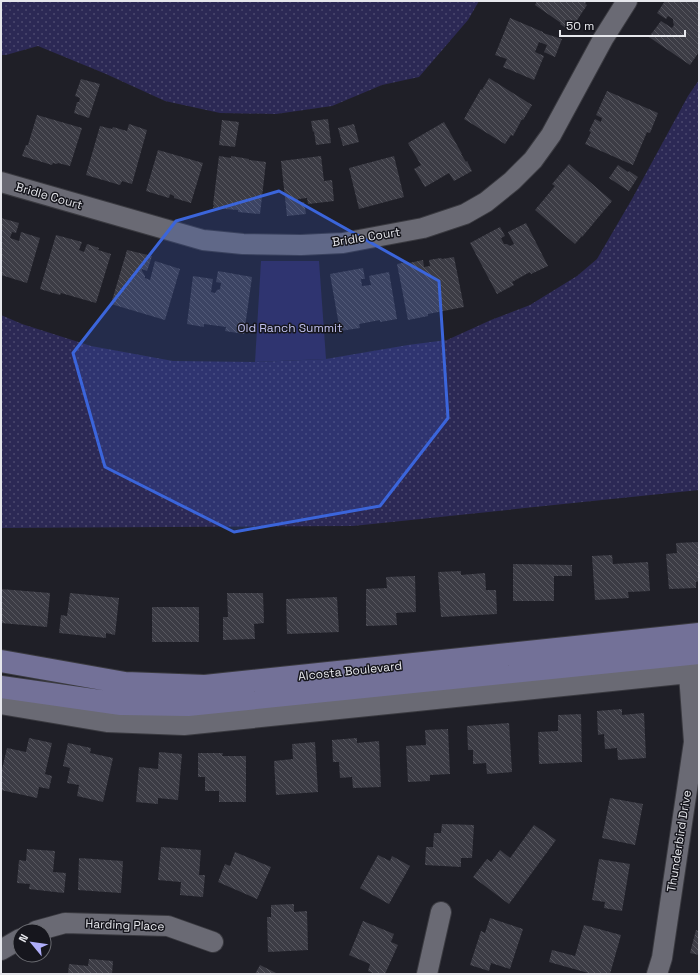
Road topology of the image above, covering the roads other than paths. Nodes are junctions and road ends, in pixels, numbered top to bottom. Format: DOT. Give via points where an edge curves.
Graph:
graph roads {
  1 [pos="627,1"];
  2 [pos="1,182"];
  3 [pos="693,654"];
  4 [pos="1,661"];
  5 [pos="1,687"];
  6 [pos="1,704"];
  7 [pos="441,912"];
  8 [pos="52,927"];
  9 [pos="213,942"];
  10 [pos="12,944"];
  11 [pos="1,950"];
  12 [pos="428,974"];
  13 [pos="657,974"];
  1 -- 2 [label="street, Bridle Court" via="603,39 551,135 533,160 486,202 465,214 423,228 344,242 301,245 203,240"];
  3 -- 4 [label="main road, Alcosta Boulevard" via="205,686 125,683"];
  3 -- 5 [label="main road, Alcosta Boulevard" via="188,706 121,704"];
  3 -- 6 [label="street" via="184,724 107,722"];
  3 -- 13 [label="street, Thunderbird Drive" via="694,742 662,958"];
  7 -- 12 [label="street"];
  8 -- 9 [label="street, Harding Place" via="65,923 168,926"];
  10 -- 11 [label="street"];
}
